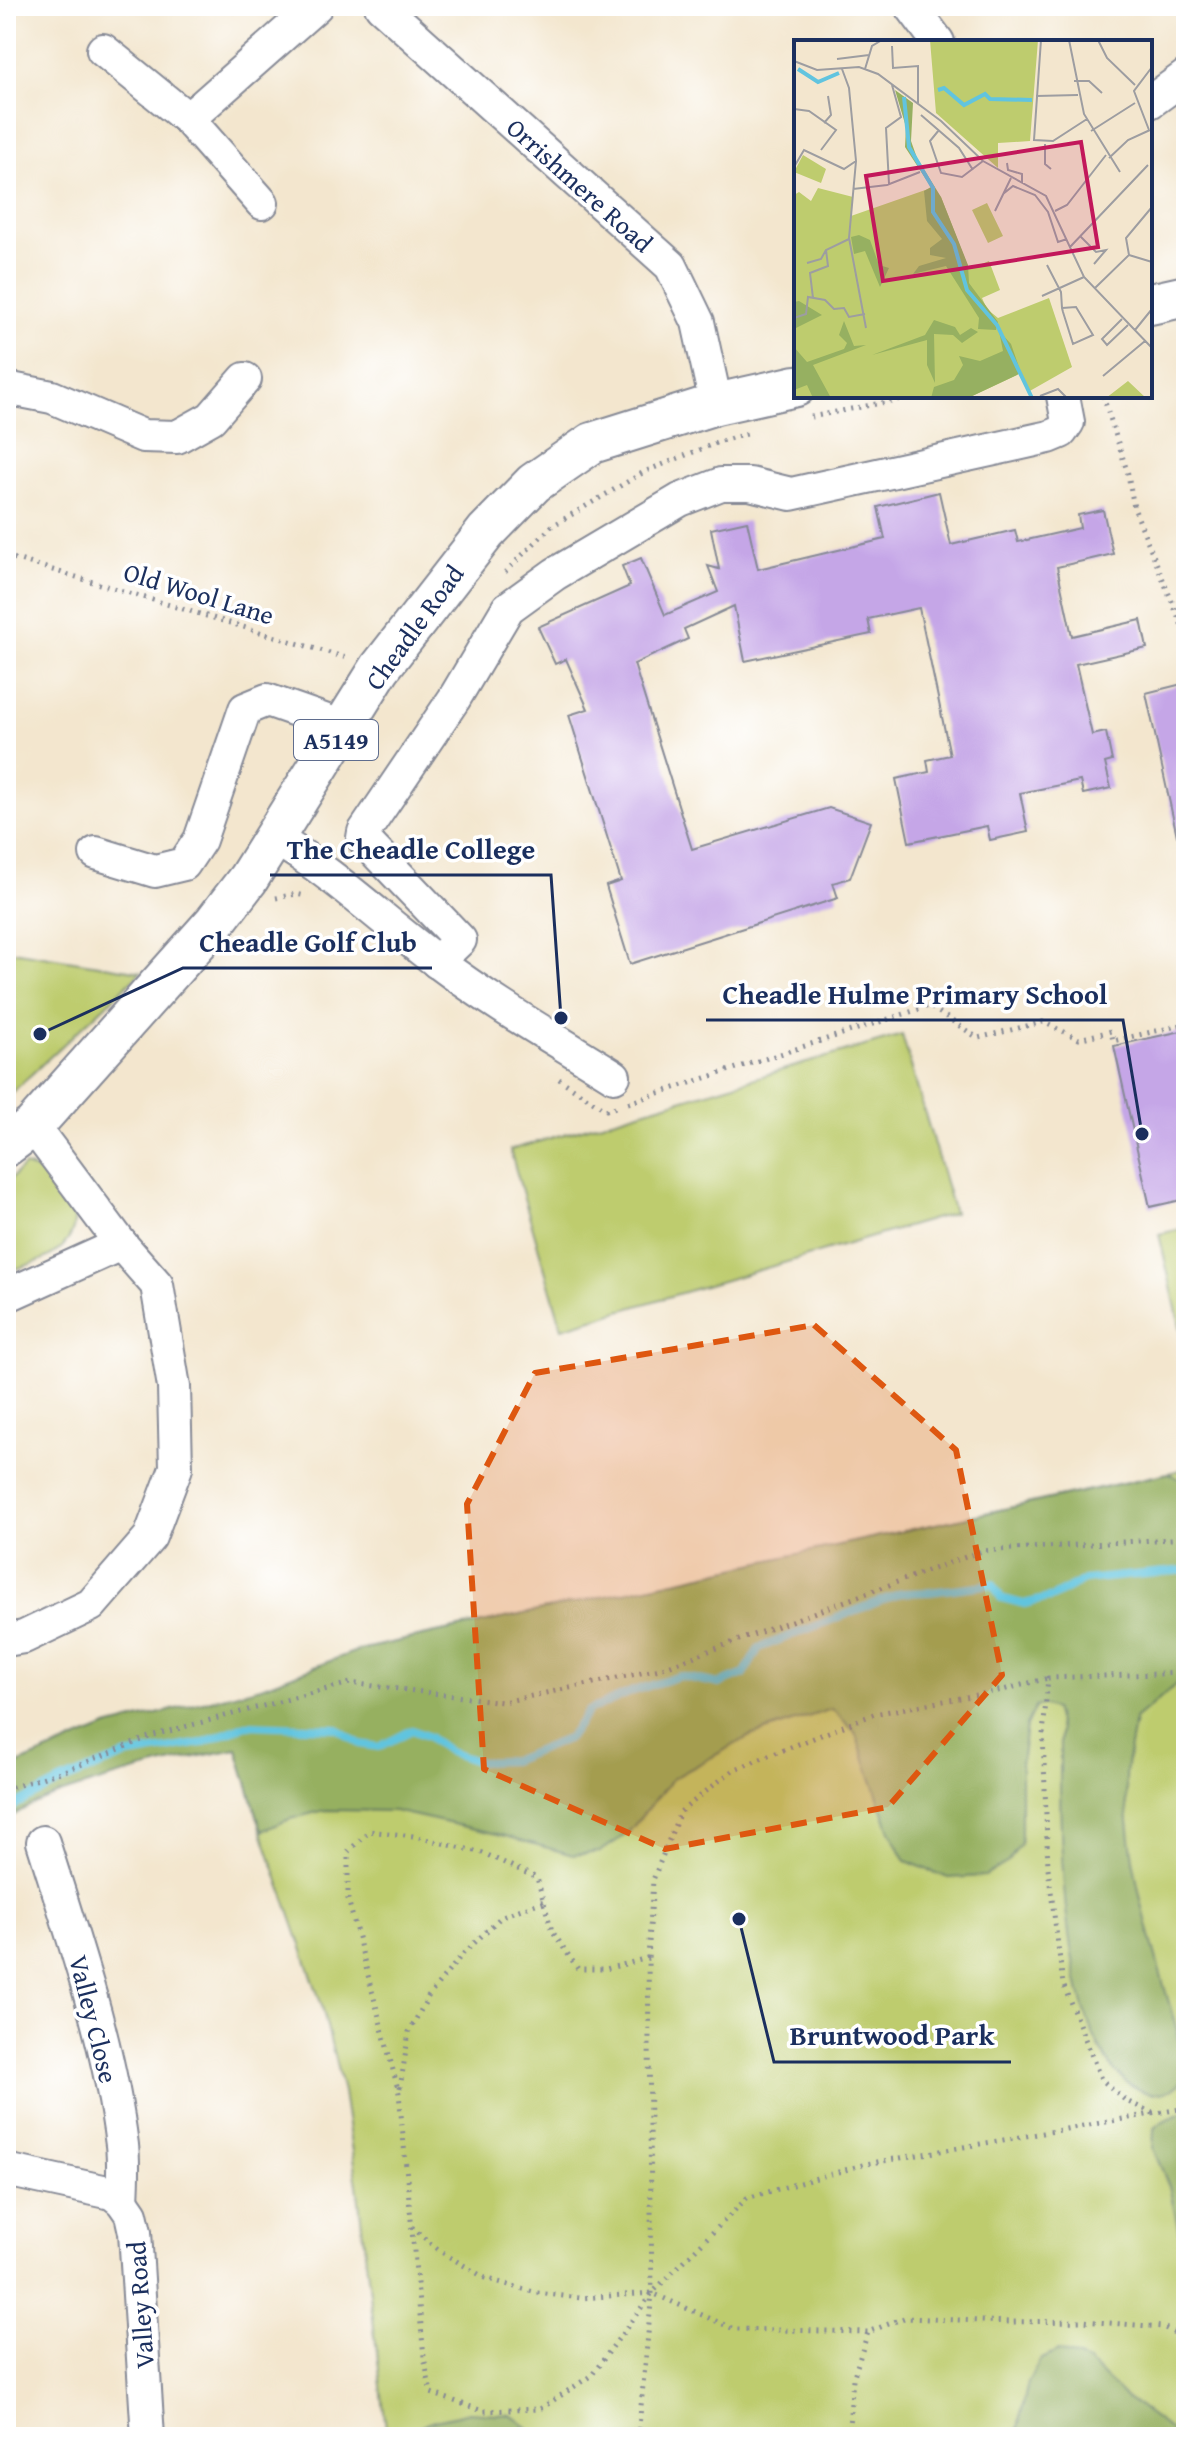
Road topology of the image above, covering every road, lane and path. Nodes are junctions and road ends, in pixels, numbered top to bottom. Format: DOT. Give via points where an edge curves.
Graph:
graph roads {
  1 [pos="316,6"];
  2 [pos="381,6"];
  3 [pos="911,6"];
  4 [pos="936,40"];
  5 [pos="103,50"];
  6 [pos="1186,76"];
  7 [pos="1152,101"];
  8 [pos="188,119"];
  9 [pos="262,203"];
  10 [pos="1186,296"];
  11 [pos="1152,304"];
  12 [pos="245,379"];
  13 [pos="794,386"];
  14 [pos="6,388"];
  15 [pos="1063,398"];
  16 [pos="1104,398"];
  17 [pos="716,404"];
  18 [pos="6,556"];
  19 [pos="1186,636"];
  20 [pos="380,668"];
  21 [pos="344,727"];
  22 [pos="274,838"];
  23 [pos="96,853"];
  24 [pos="276,898"];
  25 [pos="312,898"];
  26 [pos="437,962"];
  27 [pos="1186,1024"];
  28 [pos="614,1076"];
  29 [pos="557,1078"];
  30 [pos="19,1136"];
  31 [pos="121,1244"];
  32 [pos="6,1296"];
  33 [pos="1186,1538"];
  34 [pos="6,1640"];
  35 [pos="1186,1673"];
  36 [pos="1048,1678"];
  37 [pos="6,1793"];
  38 [pos="43,1842"];
  39 [pos="544,1901"];
  40 [pos="648,1958"];
  41 [pos="399,2093"];
  42 [pos="1186,2108"];
  43 [pos="1154,2113"];
  44 [pos="6,2170"];
  45 [pos="122,2201"];
  46 [pos="411,2226"];
  47 [pos="652,2293"];
  48 [pos="868,2332"];
  49 [pos="1186,2339"];
  50 [pos="148,2437"];
  51 [pos="638,2437"];
  52 [pos="848,2437"];
  1 -- 8 [label="street"];
  2 -- 17 [label="street, Orrishmere Road" via="671,266 698,322"];
  3 -- 4 [label="street"];
  5 -- 8 [label="street"];
  6 -- 7 [label="street"];
  8 -- 9 [label="street"];
  10 -- 11 [label="main road"];
  12 -- 14 [label="street" via="211,418 177,437 143,436 52,397"];
  13 -- 17 [label="main road, Cheadle Road / A5149"];
  15 -- 26 [label="street" via="1068,422 1049,437 791,494 750,484 721,484 618,534 508,608 364,832 367,843 460,940"];
  16 -- 19 [label="path" via="1134,508"];
  17 -- 20 [label="main road, Cheadle Road / A5149" via="592,443 534,483 486,532"];
  18 -- 20 [label="path, Old Wool Lane"];
  20 -- 21 [label="main road, Cheadle Road / A5149"];
  21 -- 22 [label="main road, Cheadle Road / A5149"];
  21 -- 23 [label="street" via="267,700 245,709 200,840 184,864 155,871"];
  22 -- 26 [label="street" via="312,861"];
  22 -- 30 [label="main road, Cheadle Road / A5149" via="215,922"];
  24 -- 25 [label="path"];
  26 -- 28 [label="street"];
  27 -- 29 [label="path" via="1113,1041 1111,1031 1079,1039 1043,1022 978,1038 929,1006 606,1110"];
  30 -- 31 [label="street"];
  31 -- 32 [label="street"];
  31 -- 34 [label="street" via="157,1285 174,1387 176,1468 150,1537 91,1605 24,1637"];
  33 -- 37 [label="path" via="982,1551 660,1669 503,1702 350,1683 154,1735"];
  35 -- 36 [label="path"];
  36 -- 40 [label="path" via="874,1714 733,1770 680,1812 653,1880"];
  36 -- 43 [label="path" via="1043,1735 1048,1868 1063,1984 1101,2079 1126,2101"];
  38 -- 45 [label="street, Valley Close" via="113,2093 123,2148"];
  39 -- 40 [label="path" via="552,1931 578,1969 606,1969"];
  39 -- 41 [label="path" via="502,1916 428,1997 409,2032"];
  39 -- 41 [label="path" via="537,1878 483,1853 369,1831 348,1852 348,1899"];
  40 -- 47 [label="path"];
  41 -- 46 [label="path"];
  42 -- 43 [label="path"];
  43 -- 47 [label="path" via="866,2164 747,2198"];
  44 -- 45 [label="street" via="112,2193"];
  45 -- 50 [label="street, Valley Road" via="135,2232"];
  46 -- 47 [label="path" via="438,2250 485,2278 537,2293 581,2298"];
  46 -- 47 [label="path" via="431,2393 483,2411 540,2409 592,2375"];
  47 -- 48 [label="path" via="734,2329"];
  47 -- 51 [label="path"];
  48 -- 49 [label="path" via="904,2318 1082,2321 1163,2327"];
  48 -- 52 [label="path" via="853,2379"];
}
